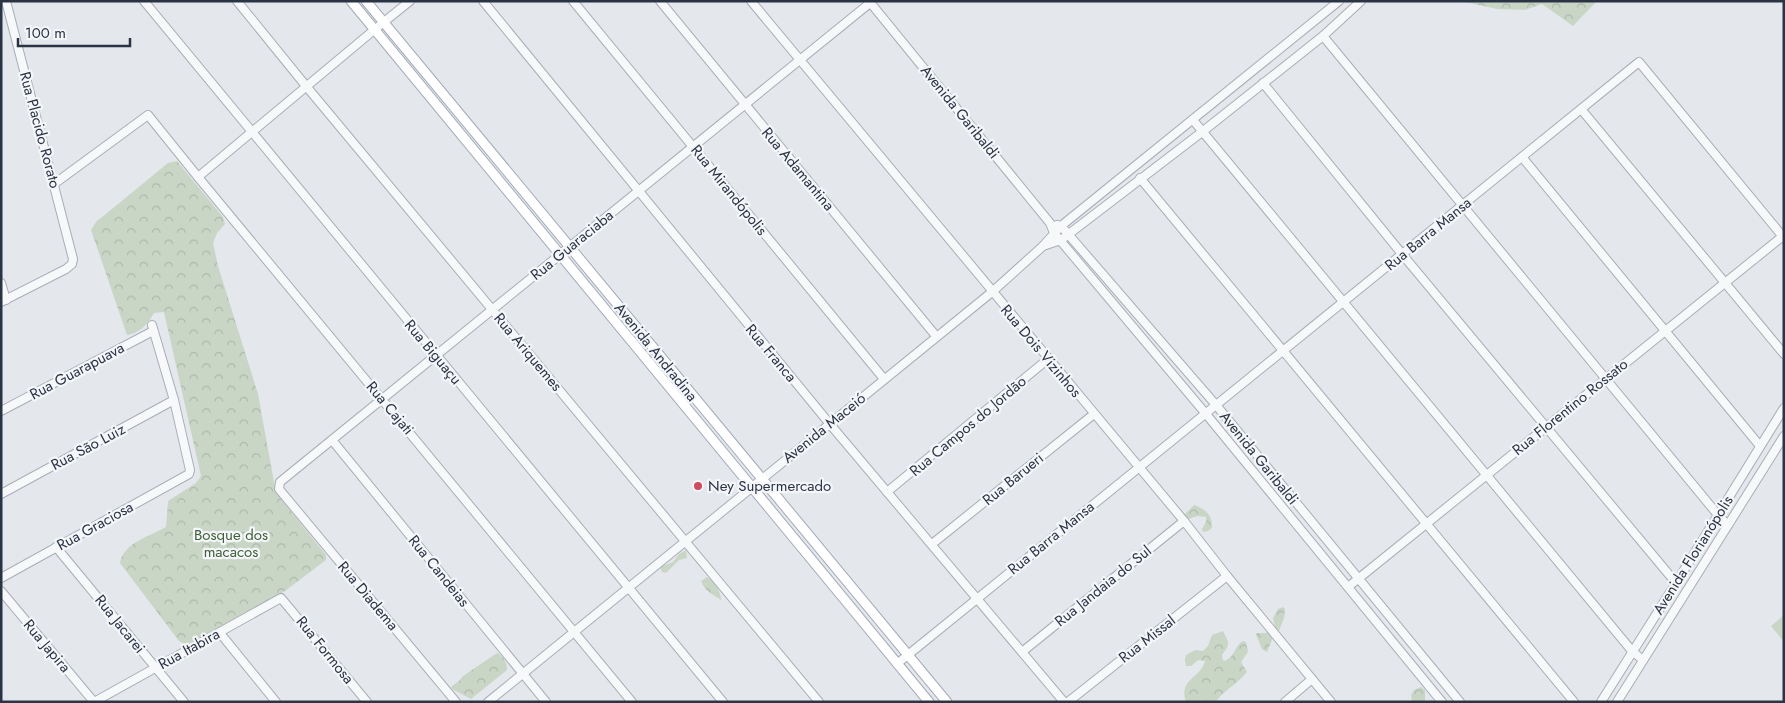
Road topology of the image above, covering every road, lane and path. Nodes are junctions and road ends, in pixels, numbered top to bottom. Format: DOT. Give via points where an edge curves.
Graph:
graph roads {
  1 [pos="6,1"];
  2 [pos="144,1"];
  3 [pos="237,1"];
  4 [pos="351,1"];
  5 [pos="366,1"];
  6 [pos="410,1"];
  7 [pos="483,1"];
  8 [pos="573,1"];
  9 [pos="660,1"];
  10 [pos="751,1"];
  11 [pos="1339,1"];
  12 [pos="1361,1"];
  13 [pos="870,2"];
  14 [pos="383,22"];
  15 [pos="374,30"];
  16 [pos="1323,36"];
  17 [pos="800,60"];
  18 [pos="1263,83"];
  19 [pos="306,86"];
  20 [pos="745,104"];
  21 [pos="1581,109"];
  22 [pos="1193,120"];
  23 [pos="252,132"];
  24 [pos="1202,132"];
  25 [pos="694,147"];
  26 [pos="1522,157"];
  27 [pos="198,177"];
  28 [pos="1140,178"];
  29 [pos="54,184"];
  30 [pos="638,192"];
  31 [pos="1462,205"];
  32 [pos="1050,223"];
  33 [pos="1061,226"];
  34 [pos="1054,233"];
  35 [pos="1068,234"];
  36 [pos="1783,237"];
  37 [pos="1061,240"];
  38 [pos="1043,246"];
  39 [pos="570,247"];
  40 [pos="1402,254"];
  41 [pos="560,255"];
  42 [pos="1,283"];
  43 [pos="1725,283"];
  44 [pos="992,292"];
  45 [pos="3,301"];
  46 [pos="1343,302"];
  47 [pos="492,309"];
  48 [pos="1665,331"];
  49 [pos="936,336"];
  50 [pos="1284,350"];
  51 [pos="436,354"];
  52 [pos="1784,354"];
  53 [pos="1048,359"];
  54 [pos="1606,378"];
  55 [pos="884,379"];
  56 [pos="383,399"];
  57 [pos="174,400"];
  58 [pos="1216,405"];
  59 [pos="1784,408"];
  60 [pos="1,411"];
  61 [pos="1094,414"];
  62 [pos="1206,414"];
  63 [pos="829,423"];
  64 [pos="1546,426"];
  65 [pos="1784,436"];
  66 [pos="332,440"];
  67 [pos="1760,446"];
  68 [pos="1138,468"];
  69 [pos="1486,474"];
  70 [pos="762,479"];
  71 [pos="752,487"];
  72 [pos="279,489"];
  73 [pos="888,492"];
  74 [pos="1,494"];
  75 [pos="1718,515"];
  76 [pos="1184,521"];
  77 [pos="1426,522"];
  78 [pos="1728,525"];
  79 [pos="685,540"];
  80 [pos="932,544"];
  81 [pos="56,547"];
  82 [pos="1227,576"];
  83 [pos="1358,577"];
  84 [pos="1,578"];
  85 [pos="1676,583"];
  86 [pos="628,587"];
  87 [pos="1348,587"];
  88 [pos="1,591"];
  89 [pos="977,598"];
  90 [pos="283,599"];
  91 [pos="220,632"];
  92 [pos="574,632"];
  93 [pos="1632,651"];
  94 [pos="1022,652"];
  95 [pos="908,654"];
  96 [pos="1643,660"];
  97 [pos="898,663"];
  98 [pos="156,668"];
  99 [pos="522,674"];
  100 [pos="1312,679"];
  101 [pos="94,702"];
  102 [pos="184,702"];
  103 [pos="276,702"];
  104 [pos="367,702"];
  105 [pos="456,702"];
  106 [pos="488,702"];
  107 [pos="546,702"];
  108 [pos="632,702"];
  109 [pos="723,702"];
  110 [pos="819,702"];
  111 [pos="929,702"];
  112 [pos="947,702"];
  113 [pos="1064,702"];
  114 [pos="1068,702"];
  115 [pos="1285,702"];
  116 [pos="1331,702"];
  117 [pos="1442,702"];
  118 [pos="1460,702"];
  119 [pos="1574,702"];
  120 [pos="1601,702"];
  121 [pos="1617,702"];
  1 -- 29 [label="street, Rua Placido Rorato"];
  2 -- 23 [label="street, Rua Biguaçu"];
  3 -- 19 [label="street, Rua Ariquemes"];
  4 -- 15 [label="main road, Avenida Andradina"];
  5 -- 14 [label="main road, Avenida Andradina"];
  6 -- 14 [label="street"];
  7 -- 30 [label="street, Rua Franca"];
  8 -- 25 [label="street, Rua Mirandópolis"];
  9 -- 20 [label="street, Rua Adamantina"];
  10 -- 17 [label="street, Rua Dois Vizinhos"];
  11 -- 22 [label="street, Avenida Maceió"];
  12 -- 16 [label="street"];
  13 -- 17 [label="street, Rua Guaraciaba"];
  13 -- 32 [label="street, Avenida Garibaldi"];
  14 -- 15 [label="street"];
  14 -- 39 [label="main road, Avenida Andradina"];
  15 -- 19 [label="street"];
  15 -- 41 [label="main road, Avenida Andradina"];
  16 -- 18 [label="street"];
  16 -- 31 [label="street"];
  17 -- 20 [label="street, Rua Guaraciaba"];
  17 -- 44 [label="street, Rua Dois Vizinhos"];
  18 -- 24 [label="street"];
  18 -- 40 [label="street"];
  19 -- 23 [label="street"];
  19 -- 47 [label="street, Rua Ariquemes"];
  20 -- 25 [label="street, Rua Guaraciaba"];
  20 -- 49 [label="street, Rua Adamantina"];
  21 -- 26 [label="street, Rua Barra Mansa"];
  21 -- 36 [label="street, Rua Barra Mansa" via="1639,62"];
  21 -- 43 [label="street"];
  22 -- 24 [label="street"];
  22 -- 33 [label="street, Avenida Maceió"];
  23 -- 27 [label="street"];
  23 -- 51 [label="street, Rua Biguaçu"];
  24 -- 28 [label="street"];
  24 -- 46 [label="street"];
  25 -- 30 [label="street, Rua Guaraciaba"];
  25 -- 55 [label="street, Rua Mirandópolis"];
  26 -- 31 [label="street, Rua Barra Mansa"];
  26 -- 48 [label="street"];
  27 -- 29 [label="street, Rua Cajati" via="148,115"];
  27 -- 56 [label="street, Rua Cajati"];
  28 -- 35 [label="street"];
  28 -- 50 [label="street"];
  29 -- 45 [label="street, Rua Placido Rorato" via="72,264"];
  30 -- 39 [label="street, Rua Guaraciaba"];
  30 -- 63 [label="street, Rua Franca"];
  31 -- 40 [label="street, Rua Barra Mansa"];
  31 -- 54 [label="street"];
  32 -- 33 [label="street"];
  32 -- 34 [label="street, Avenida Garibaldi"];
  33 -- 34 [label="street, Avenida Maceió"];
  33 -- 35 [label="street, Avenida Garibaldi"];
  34 -- 37 [label="street, Avenida Garibaldi"];
  34 -- 38 [label="street, Avenida Maceió"];
  35 -- 37 [label="street"];
  35 -- 58 [label="street, Avenida Garibaldi"];
  36 -- 43 [label="street, Rua Florentino Rossato"];
  37 -- 38 [label="street, Avenida Maceió"];
  37 -- 62 [label="street, Avenida Garibaldi"];
  38 -- 44 [label="street, Avenida Maceió"];
  39 -- 41 [label="street, Rua Guaraciaba"];
  39 -- 70 [label="main road, Avenida Andradina"];
  40 -- 46 [label="street, Rua Barra Mansa"];
  40 -- 64 [label="street"];
  41 -- 47 [label="street, Rua Guaraciaba"];
  41 -- 71 [label="main road, Avenida Andradina"];
  42 -- 45 [label="street"];
  43 -- 48 [label="street, Rua Florentino Rossato"];
  43 -- 52 [label="street"];
  44 -- 49 [label="street, Avenida Maceió"];
  44 -- 53 [label="street, Rua Dois Vizinhos"];
  46 -- 50 [label="street, Rua Barra Mansa"];
  46 -- 69 [label="street"];
  47 -- 51 [label="street, Rua Guaraciaba"];
  47 -- 79 [label="street, Rua Ariquemes"];
  48 -- 54 [label="street, Rua Florentino Rossato"];
  48 -- 67 [label="street"];
  49 -- 55 [label="street, Avenida Maceió"];
  50 -- 58 [label="street, Rua Barra Mansa"];
  50 -- 77 [label="street"];
  51 -- 56 [label="street, Rua Guaraciaba"];
  51 -- 86 [label="street, Rua Biguaçu"];
  53 -- 61 [label="street, Rua Dois Vizinhos"];
  53 -- 73 [label="street, Rua Campos do Jordão"];
  54 -- 64 [label="street, Rua Florentino Rossato"];
  54 -- 75 [label="street"];
  55 -- 63 [label="street, Avenida Maceió"];
  56 -- 66 [label="street, Rua Guaraciaba"];
  56 -- 92 [label="street, Rua Cajati"];
  57 -- 60 [label="street, Rua Guarapuava" via="152,328"];
  57 -- 74 [label="street, Rua São Luiz"];
  57 -- 81 [label="street, Rua Graciosa" via="189,474"];
  58 -- 62 [label="street, Rua Barra Mansa"];
  58 -- 83 [label="street, Avenida Garibaldi"];
  59 -- 67 [label="street, Avenida Florianópolis"];
  61 -- 68 [label="street, Rua Dois Vizinhos"];
  61 -- 80 [label="street, Rua Barueri"];
  62 -- 68 [label="street, Rua Barra Mansa"];
  62 -- 87 [label="street, Avenida Garibaldi"];
  63 -- 70 [label="street, Avenida Maceió"];
  63 -- 73 [label="street, Rua Franca"];
  64 -- 69 [label="street, Rua Florentino Rossato"];
  64 -- 85 [label="street"];
  65 -- 78 [label="street, Avenida Florianópolis"];
  66 -- 72 [label="street, Rua Guaraciaba" via="280,482"];
  66 -- 99 [label="street, Rua Candeias"];
  67 -- 75 [label="street, Avenida Florianópolis"];
  68 -- 76 [label="street, Rua Dois Vizinhos"];
  68 -- 89 [label="street, Rua Barra Mansa"];
  69 -- 77 [label="street, Rua Florentino Rossato"];
  69 -- 93 [label="street"];
  70 -- 71 [label="street, Avenida Maceió"];
  70 -- 95 [label="main road, Avenida Andradina"];
  71 -- 79 [label="street, Avenida Maceió"];
  71 -- 97 [label="main road, Avenida Andradina"];
  72 -- 105 [label="street, Rua Diadema"];
  73 -- 80 [label="street, Rua Franca"];
  75 -- 78 [label="street"];
  75 -- 85 [label="street, Avenida Florianópolis"];
  76 -- 82 [label="street, Rua Dois Vizinhos"];
  76 -- 94 [label="street, Rua Jandaia do Sul"];
  77 -- 83 [label="street, Rua Florentino Rossato"];
  77 -- 119 [label="street"];
  78 -- 96 [label="street, Avenida Florianópolis"];
  79 -- 86 [label="street, Avenida Maceió"];
  79 -- 110 [label="street, Rua Ariquemes"];
  80 -- 89 [label="street, Rua Franca"];
  81 -- 84 [label="street, Rua Graciosa"];
  81 -- 98 [label="street, Rua Jacarei"];
  82 -- 100 [label="street, Rua Dois Vizinhos"];
  82 -- 114 [label="street, Rua Missal"];
  83 -- 87 [label="street, Rua Florentino Rossato"];
  83 -- 118 [label="street, Avenida Garibaldi"];
  85 -- 93 [label="street, Avenida Florianópolis"];
  86 -- 92 [label="street, Avenida Maceió"];
  86 -- 109 [label="street, Rua Biguaçu"];
  87 -- 117 [label="street, Avenida Garibaldi"];
  88 -- 101 [label="street, Rua Japira"];
  89 -- 94 [label="street, Rua Franca"];
  89 -- 95 [label="street, Rua Barra Mansa"];
  90 -- 91 [label="street, Rua Itabira" via="278,598"];
  90 -- 104 [label="street, Rua Formosa"];
  91 -- 98 [label="street, Rua Itabira"];
  91 -- 103 [label="street"];
  92 -- 99 [label="street, Avenida Maceió"];
  92 -- 108 [label="street, Rua Cajati"];
  93 -- 96 [label="street"];
  93 -- 120 [label="street, Avenida Florianópolis"];
  94 -- 113 [label="street, Rua Franca"];
  95 -- 97 [label="street, Rua Barra Mansa"];
  95 -- 112 [label="main road, Avenida Andradina"];
  96 -- 121 [label="street, Avenida Florianópolis"];
  97 -- 111 [label="main road, Avenida Andradina"];
  98 -- 101 [label="street, Rua Itabira"];
  98 -- 102 [label="street, Rua Jacarei"];
  99 -- 106 [label="street, Avenida Maceió"];
  99 -- 107 [label="street, Rua Candeias"];
  100 -- 115 [label="street"];
  100 -- 116 [label="street, Rua Dois Vizinhos"];
}
